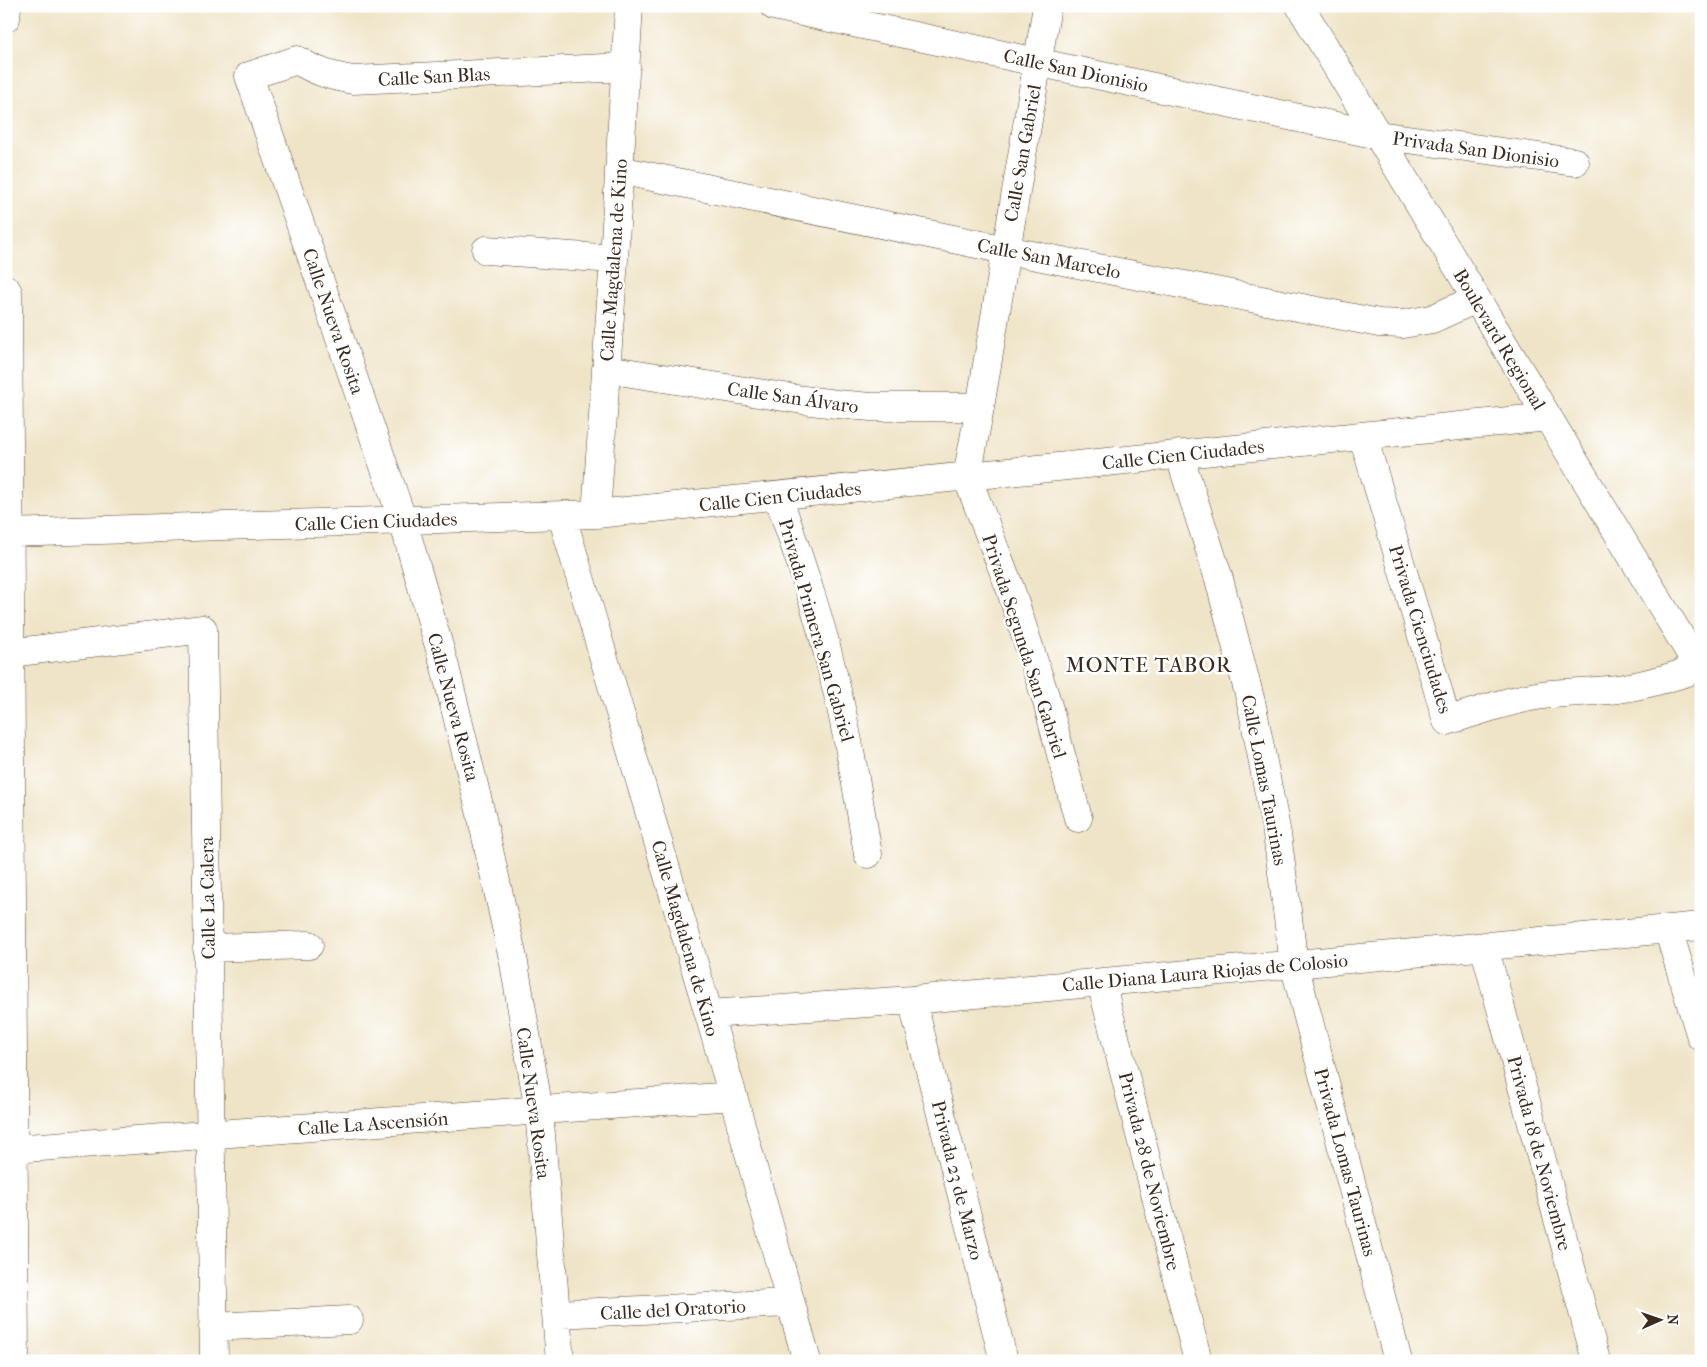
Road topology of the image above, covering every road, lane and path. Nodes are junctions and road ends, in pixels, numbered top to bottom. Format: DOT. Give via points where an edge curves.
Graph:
graph roads {
  1 [pos="6,6"];
  2 [pos="629,6"];
  3 [pos="774,6"];
  4 [pos="1047,6"];
  5 [pos="1300,6"];
  6 [pos="6,18"];
  7 [pos="1038,62"];
  8 [pos="626,66"];
  9 [pos="249,76"];
  10 [pos="1378,135"];
  11 [pos="1575,162"];
  12 [pos="620,170"];
  13 [pos="486,250"];
  14 [pos="1006,250"];
  15 [pos="614,259"];
  16 [pos="6,289"];
  17 [pos="1476,298"];
  18 [pos="606,369"];
  19 [pos="980,407"];
  20 [pos="1548,417"];
  21 [pos="1363,436"];
  22 [pos="1179,454"];
  23 [pos="967,476"];
  24 [pos="778,496"];
  25 [pos="596,514"];
  26 [pos="562,516"];
  27 [pos="403,521"];
  28 [pos="9,533"];
  29 [pos="8,586"];
  30 [pos="1692,639"];
  31 [pos="10,654"];
  32 [pos="1700,669"];
  33 [pos="9,789"];
  34 [pos="1078,818"];
  35 [pos="868,854"];
  36 [pos="1701,926"];
  37 [pos="1668,929"];
  38 [pos="309,945"];
  39 [pos="1484,946"];
  40 [pos="207,948"];
  41 [pos="1294,964"];
  42 [pos="1101,982"];
  43 [pos="912,1000"];
  44 [pos="709,1014"];
  45 [pos="1701,1037"];
  46 [pos="733,1096"];
  47 [pos="539,1111"];
  48 [pos="210,1135"];
  49 [pos="14,1149"];
  50 [pos="10,1217"];
  51 [pos="790,1303"];
  52 [pos="556,1314"];
  53 [pos="350,1320"];
  54 [pos="213,1327"];
  55 [pos="1596,1360"];
  56 [pos="15,1361"];
  57 [pos="214,1361"];
  58 [pos="560,1361"];
  59 [pos="807,1361"];
  60 [pos="1004,1361"];
  61 [pos="1198,1361"];
  62 [pos="1398,1361"];
  1 -- 6 [label="street"];
  2 -- 8 [label="street, Calle Magdalena de Kino"];
  3 -- 7 [label="street, Calle San Dionisio"];
  4 -- 7 [label="street, Calle San Gabriel"];
  5 -- 10 [label="street, Boulevard Regional"];
  7 -- 10 [label="street, Calle San Dionisio"];
  7 -- 14 [label="street, Calle San Gabriel"];
  8 -- 9 [label="street, Calle San Blas" via="353,80 333,77 297,60"];
  8 -- 12 [label="street, Calle Magdalena de Kino"];
  9 -- 27 [label="street, Calle Nueva Rosita"];
  10 -- 11 [label="street, Privada San Dionisio"];
  10 -- 17 [label="street, Boulevard Regional"];
  12 -- 14 [label="street, Calle San Marcelo"];
  12 -- 15 [label="street, Calle Magdalena de Kino"];
  13 -- 15 [label="street"];
  14 -- 17 [label="street, Calle San Marcelo" via="1379,323 1403,324 1432,319"];
  14 -- 19 [label="street, Calle San Gabriel"];
  15 -- 18 [label="street, Calle Magdalena de Kino"];
  16 -- 28 [label="street"];
  17 -- 20 [label="street, Boulevard Regional"];
  18 -- 19 [label="street, Calle San Álvaro" via="836,404"];
  18 -- 25 [label="street, Calle Magdalena de Kino"];
  19 -- 23 [label="street, Calle San Gabriel"];
  20 -- 21 [label="street, Calle Cien Ciudades"];
  20 -- 30 [label="street, Boulevard Regional"];
  21 -- 22 [label="street, Calle Cien Ciudades"];
  21 -- 32 [label="street, Privada Cienciudades" via="1447,721 1522,699 1618,689"];
  22 -- 23 [label="street, Calle Cien Ciudades"];
  22 -- 41 [label="street, Calle Lomas Taurinas" via="1219,579 1252,706 1278,834"];
  23 -- 24 [label="street, Calle Cien Ciudades"];
  23 -- 34 [label="street, Privada Segunda San Gabriel" via="1013,597 1047,702"];
  24 -- 25 [label="street, Calle Cien Ciudades"];
  24 -- 35 [label="street, Privada Primera San Gabriel" via="808,584 833,673 853,763"];
  25 -- 26 [label="street, Calle Cien Ciudades"];
  26 -- 27 [label="street, Calle Cien Ciudades"];
  26 -- 44 [label="street, Calle Magdalena de Kino"];
  27 -- 28 [label="street, Calle Cien Ciudades"];
  27 -- 47 [label="street, Calle Nueva Rosita" via="445,667 482,814 514,963"];
  28 -- 29 [label="street"];
  29 -- 31 [label="street"];
  30 -- 32 [label="street, Boulevard Regional"];
  31 -- 33 [label="street"];
  31 -- 40 [label="street, Calle La Calera" via="203,629"];
  33 -- 49 [label="street"];
  36 -- 37 [label="street, Calle Diana Laura Riojas de Colosio"];
  37 -- 39 [label="street, Calle Diana Laura Riojas de Colosio"];
  37 -- 45 [label="street"];
  38 -- 40 [label="street"];
  39 -- 41 [label="street, Calle Diana Laura Riojas de Colosio"];
  39 -- 55 [label="street, Privada 18 de Noviembre"];
  40 -- 48 [label="street, Calle La Calera"];
  41 -- 42 [label="street, Calle Diana Laura Riojas de Colosio"];
  41 -- 62 [label="street, Privada Lomas Taurinas"];
  42 -- 43 [label="street, Calle Diana Laura Riojas de Colosio"];
  42 -- 61 [label="street, Privada 28 de Noviembre"];
  43 -- 44 [label="street, Calle Diana Laura Riojas de Colosio"];
  43 -- 60 [label="street, Privada 23 de Marzo"];
  44 -- 46 [label="street, Calle Magdalena de Kino"];
  46 -- 47 [label="street, Calle La Ascensión"];
  46 -- 51 [label="street, Calle Magdalena de Kino"];
  47 -- 48 [label="street, Calle La Ascensión"];
  47 -- 52 [label="street, Calle Nueva Rosita"];
  48 -- 49 [label="street, Calle La Ascensión"];
  48 -- 54 [label="street, Calle La Calera"];
  49 -- 50 [label="street"];
  50 -- 56 [label="street"];
  51 -- 52 [label="street, Calle del Oratorio"];
  51 -- 59 [label="street, Calle Magdalena de Kino"];
  52 -- 58 [label="street, Calle Nueva Rosita"];
  53 -- 54 [label="street"];
  54 -- 57 [label="street, Calle La Calera"];
}
